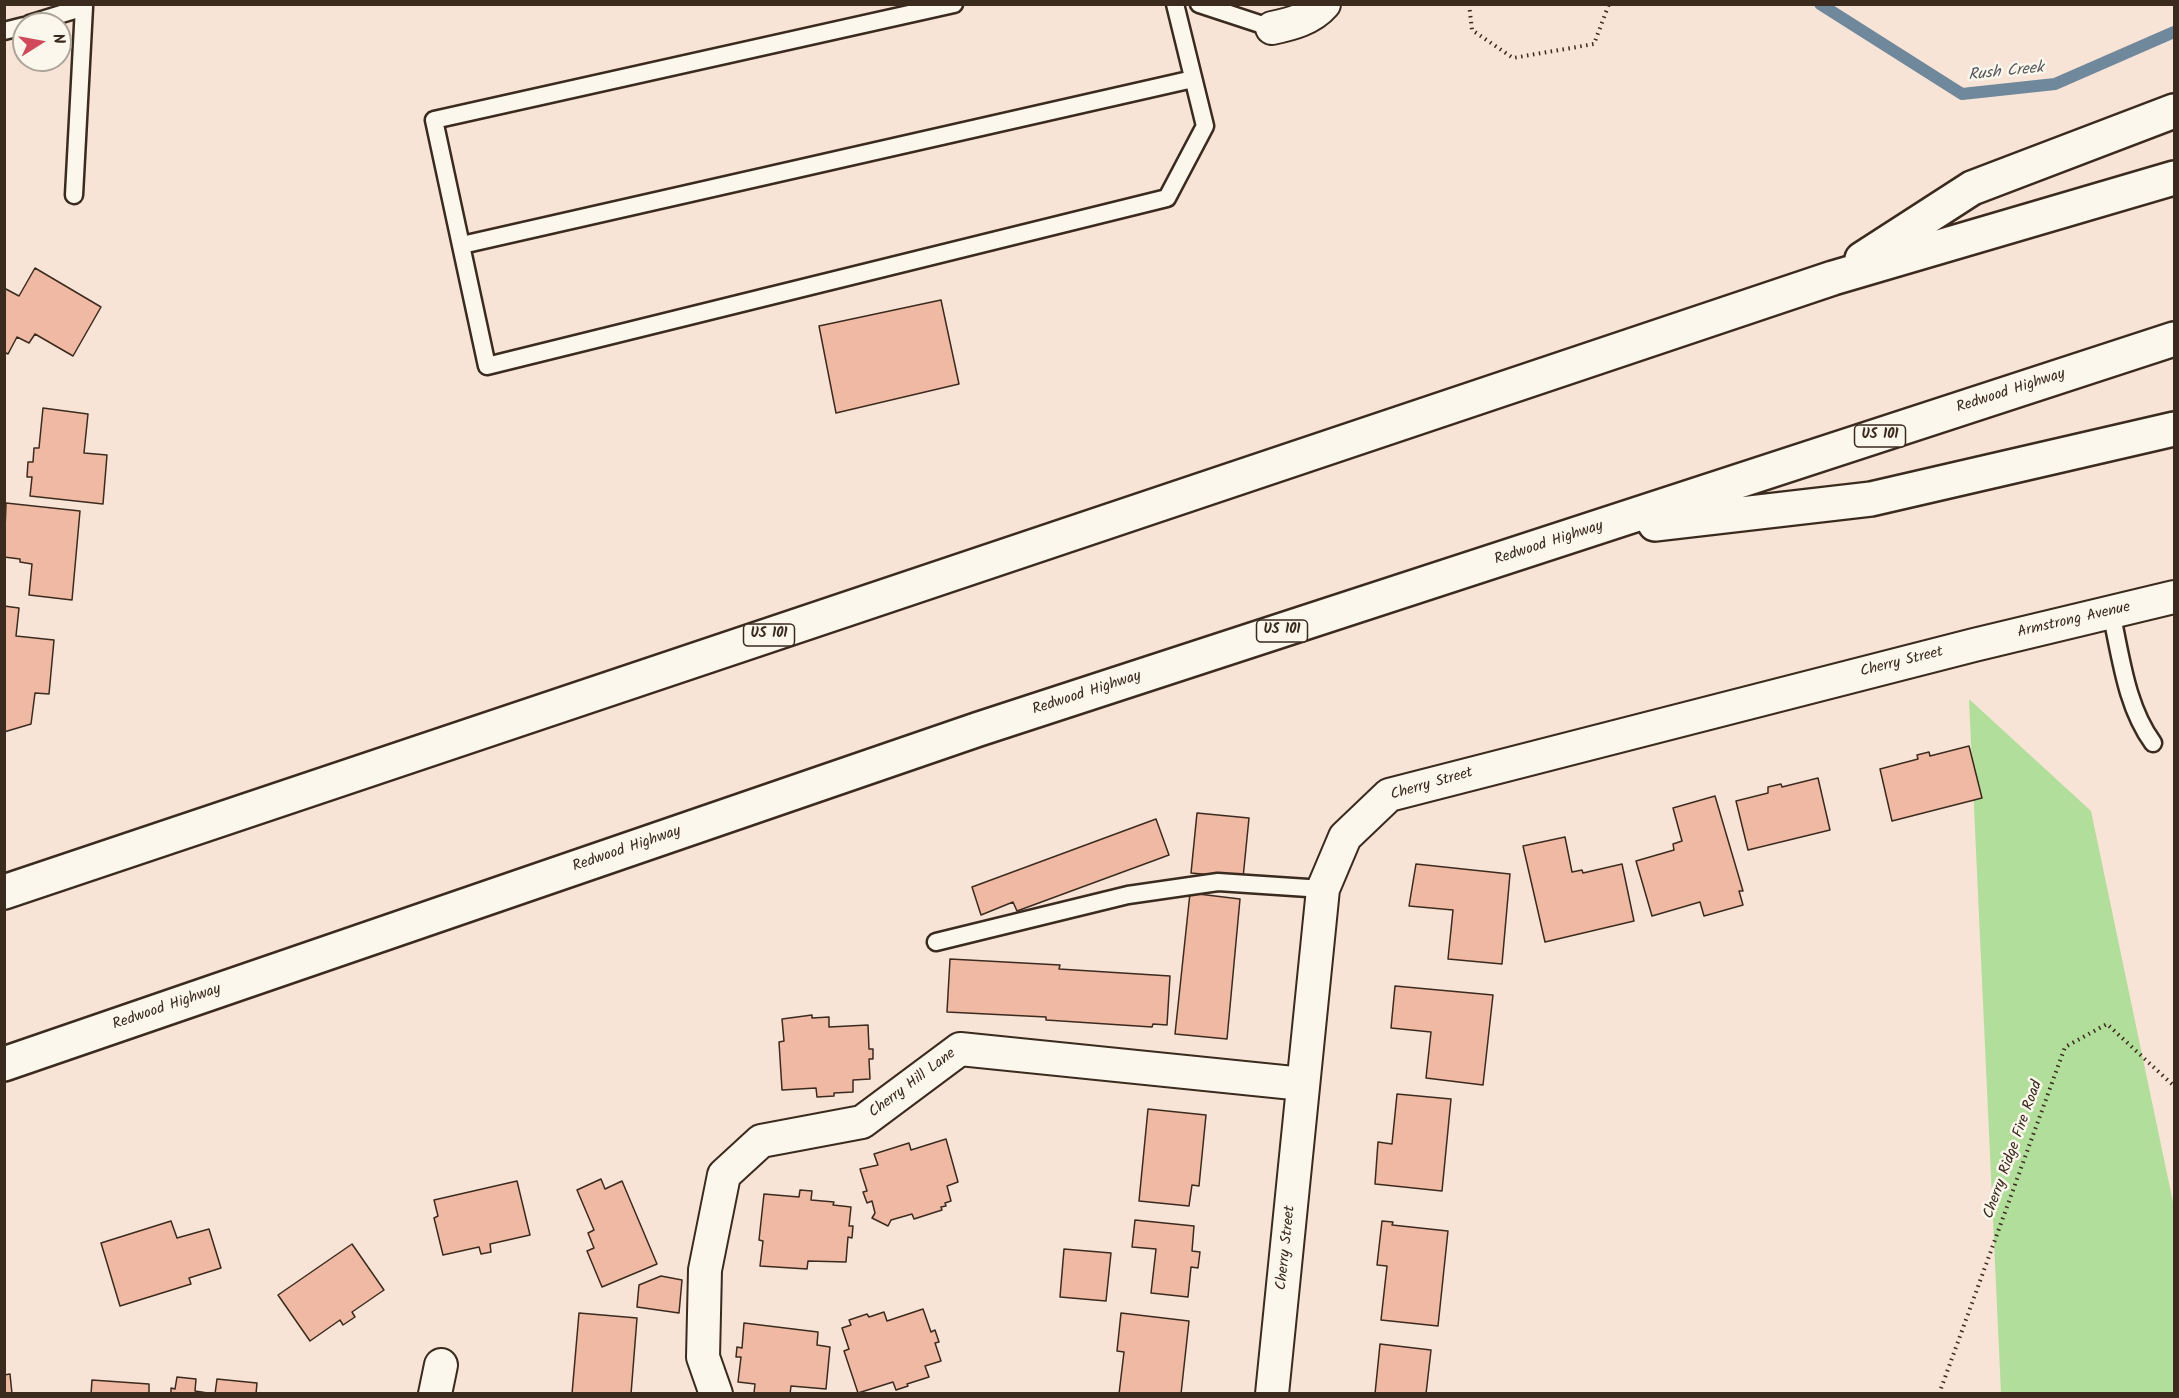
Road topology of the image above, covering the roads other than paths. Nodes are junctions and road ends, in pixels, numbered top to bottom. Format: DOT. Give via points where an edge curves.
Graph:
graph roads {
  1 [pos="954,4"];
  2 [pos="1175,4"];
  3 [pos="1199,4"];
  4 [pos="1324,4"];
  5 [pos="68,12"];
  6 [pos="1272,28"];
  7 [pos="1193,80"];
  8 [pos="2175,111"];
  9 [pos="2175,178"];
  10 [pos="74,195"];
  11 [pos="462,245"];
  12 [pos="1833,278"];
  13 [pos="2175,339"];
  14 [pos="2175,429"];
  15 [pos="1585,532"];
  16 [pos="2175,597"];
  17 [pos="2111,612"];
  18 [pos="1974,645"];
  19 [pos="2153,743"];
  20 [pos="1323,889"];
  21 [pos="4,892"];
  22 [pos="936,942"];
  23 [pos="4,1064"];
  24 [pos="1304,1084"];
  25 [pos="716,1394"];
  26 [pos="1272,1394"];
  1 -- 11 [label="lane" via="434,120"];
  2 -- 7 [label="lane"];
  3 -- 6 [label="lane"];
  4 -- 6 [label="street" via="1294,24"];
  5 -- 10 [label="lane" via="84,7"];
  7 -- 11 [label="lane"];
  7 -- 11 [label="lane" via="1205,126 1167,198 487,366"];
  8 -- 12 [label="highway" via="1972,188"];
  9 -- 12 [label="highway, US 101"];
  12 -- 21 [label="highway, US 101"];
  13 -- 15 [label="highway, Redwood Highway / US 101"];
  14 -- 15 [label="highway" via="1871,499"];
  15 -- 23 [label="highway, Redwood Highway / US 101" via="979,729"];
  16 -- 17 [label="street, Armstrong Avenue"];
  17 -- 18 [label="street, Armstrong Avenue"];
  17 -- 19 [label="lane" via="2131,700"];
  18 -- 20 [label="street, Cherry Street" via="1389,795 1345,837"];
  20 -- 22 [label="lane" via="1218,882 1128,895"];
  20 -- 24 [label="street, Cherry Street"];
  24 -- 25 [label="street, Cherry Hill Lane" via="960,1049 862,1122 761,1141 723,1175 705,1270 703,1357"];
  24 -- 26 [label="street, Cherry Street"];
}
